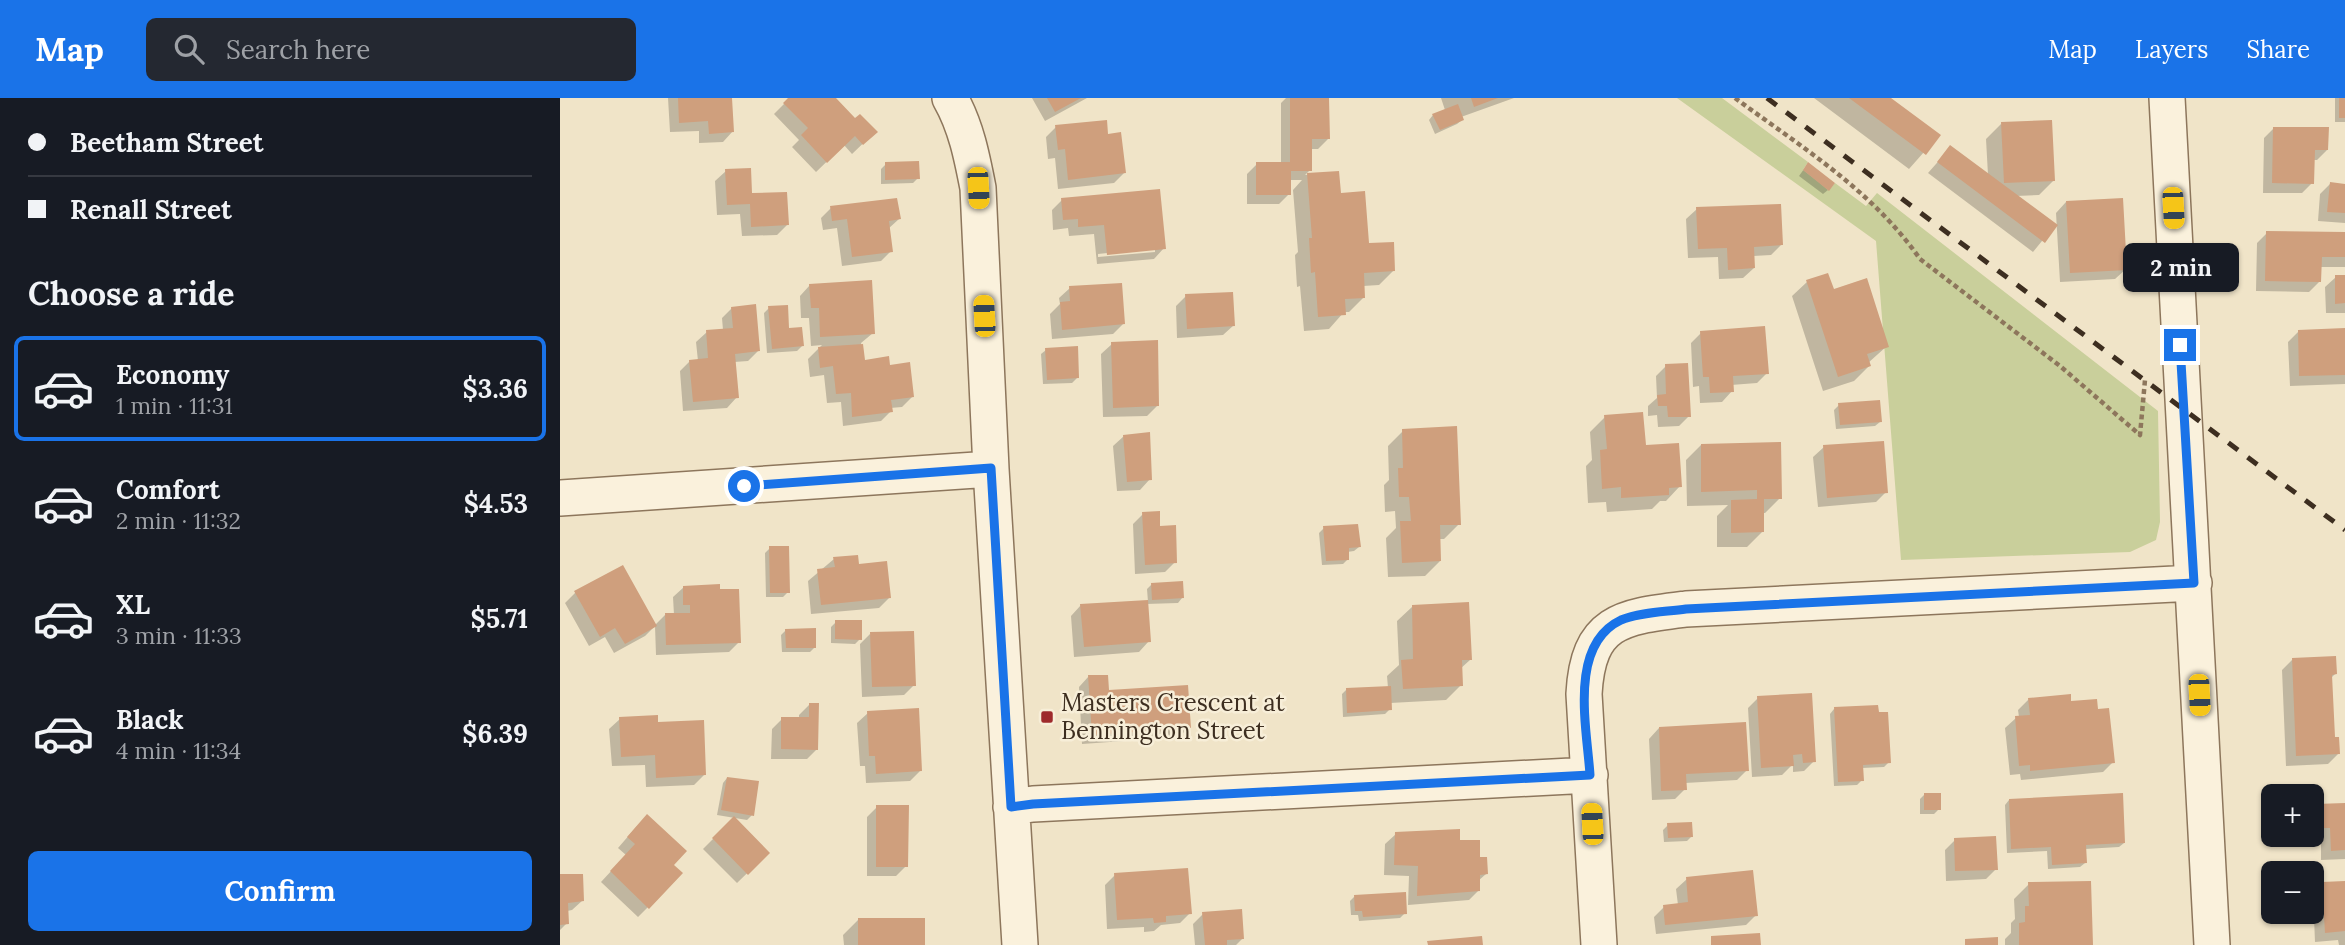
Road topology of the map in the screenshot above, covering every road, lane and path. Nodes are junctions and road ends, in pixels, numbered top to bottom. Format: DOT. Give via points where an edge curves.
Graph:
graph roads {
  1 [pos="950,98"];
  2 [pos="1735,98"];
  3 [pos="2167,98"];
  4 [pos="2146,371"];
  5 [pos="991,468"];
  6 [pos="560,498"];
  7 [pos="2194,583"];
  8 [pos="1590,775"];
  9 [pos="1011,807"];
  10 [pos="1020,945"];
  11 [pos="1599,945"];
  12 [pos="2212,945"];
  1 -- 5 [label="street" via="971,148 978,188"];
  2 -- 4 [label="path" via="1845,180 1905,236 1920,259 2060,366 2140,435"];
  3 -- 7 [label="street"];
  5 -- 6 [label="street"];
  5 -- 9 [label="street"];
  7 -- 8 [label="street" via="1686,609 1621,621 1593,647 1586,669"];
  7 -- 12 [label="street"];
  8 -- 9 [label="street"];
  8 -- 11 [label="street"];
  9 -- 10 [label="street"];
}
